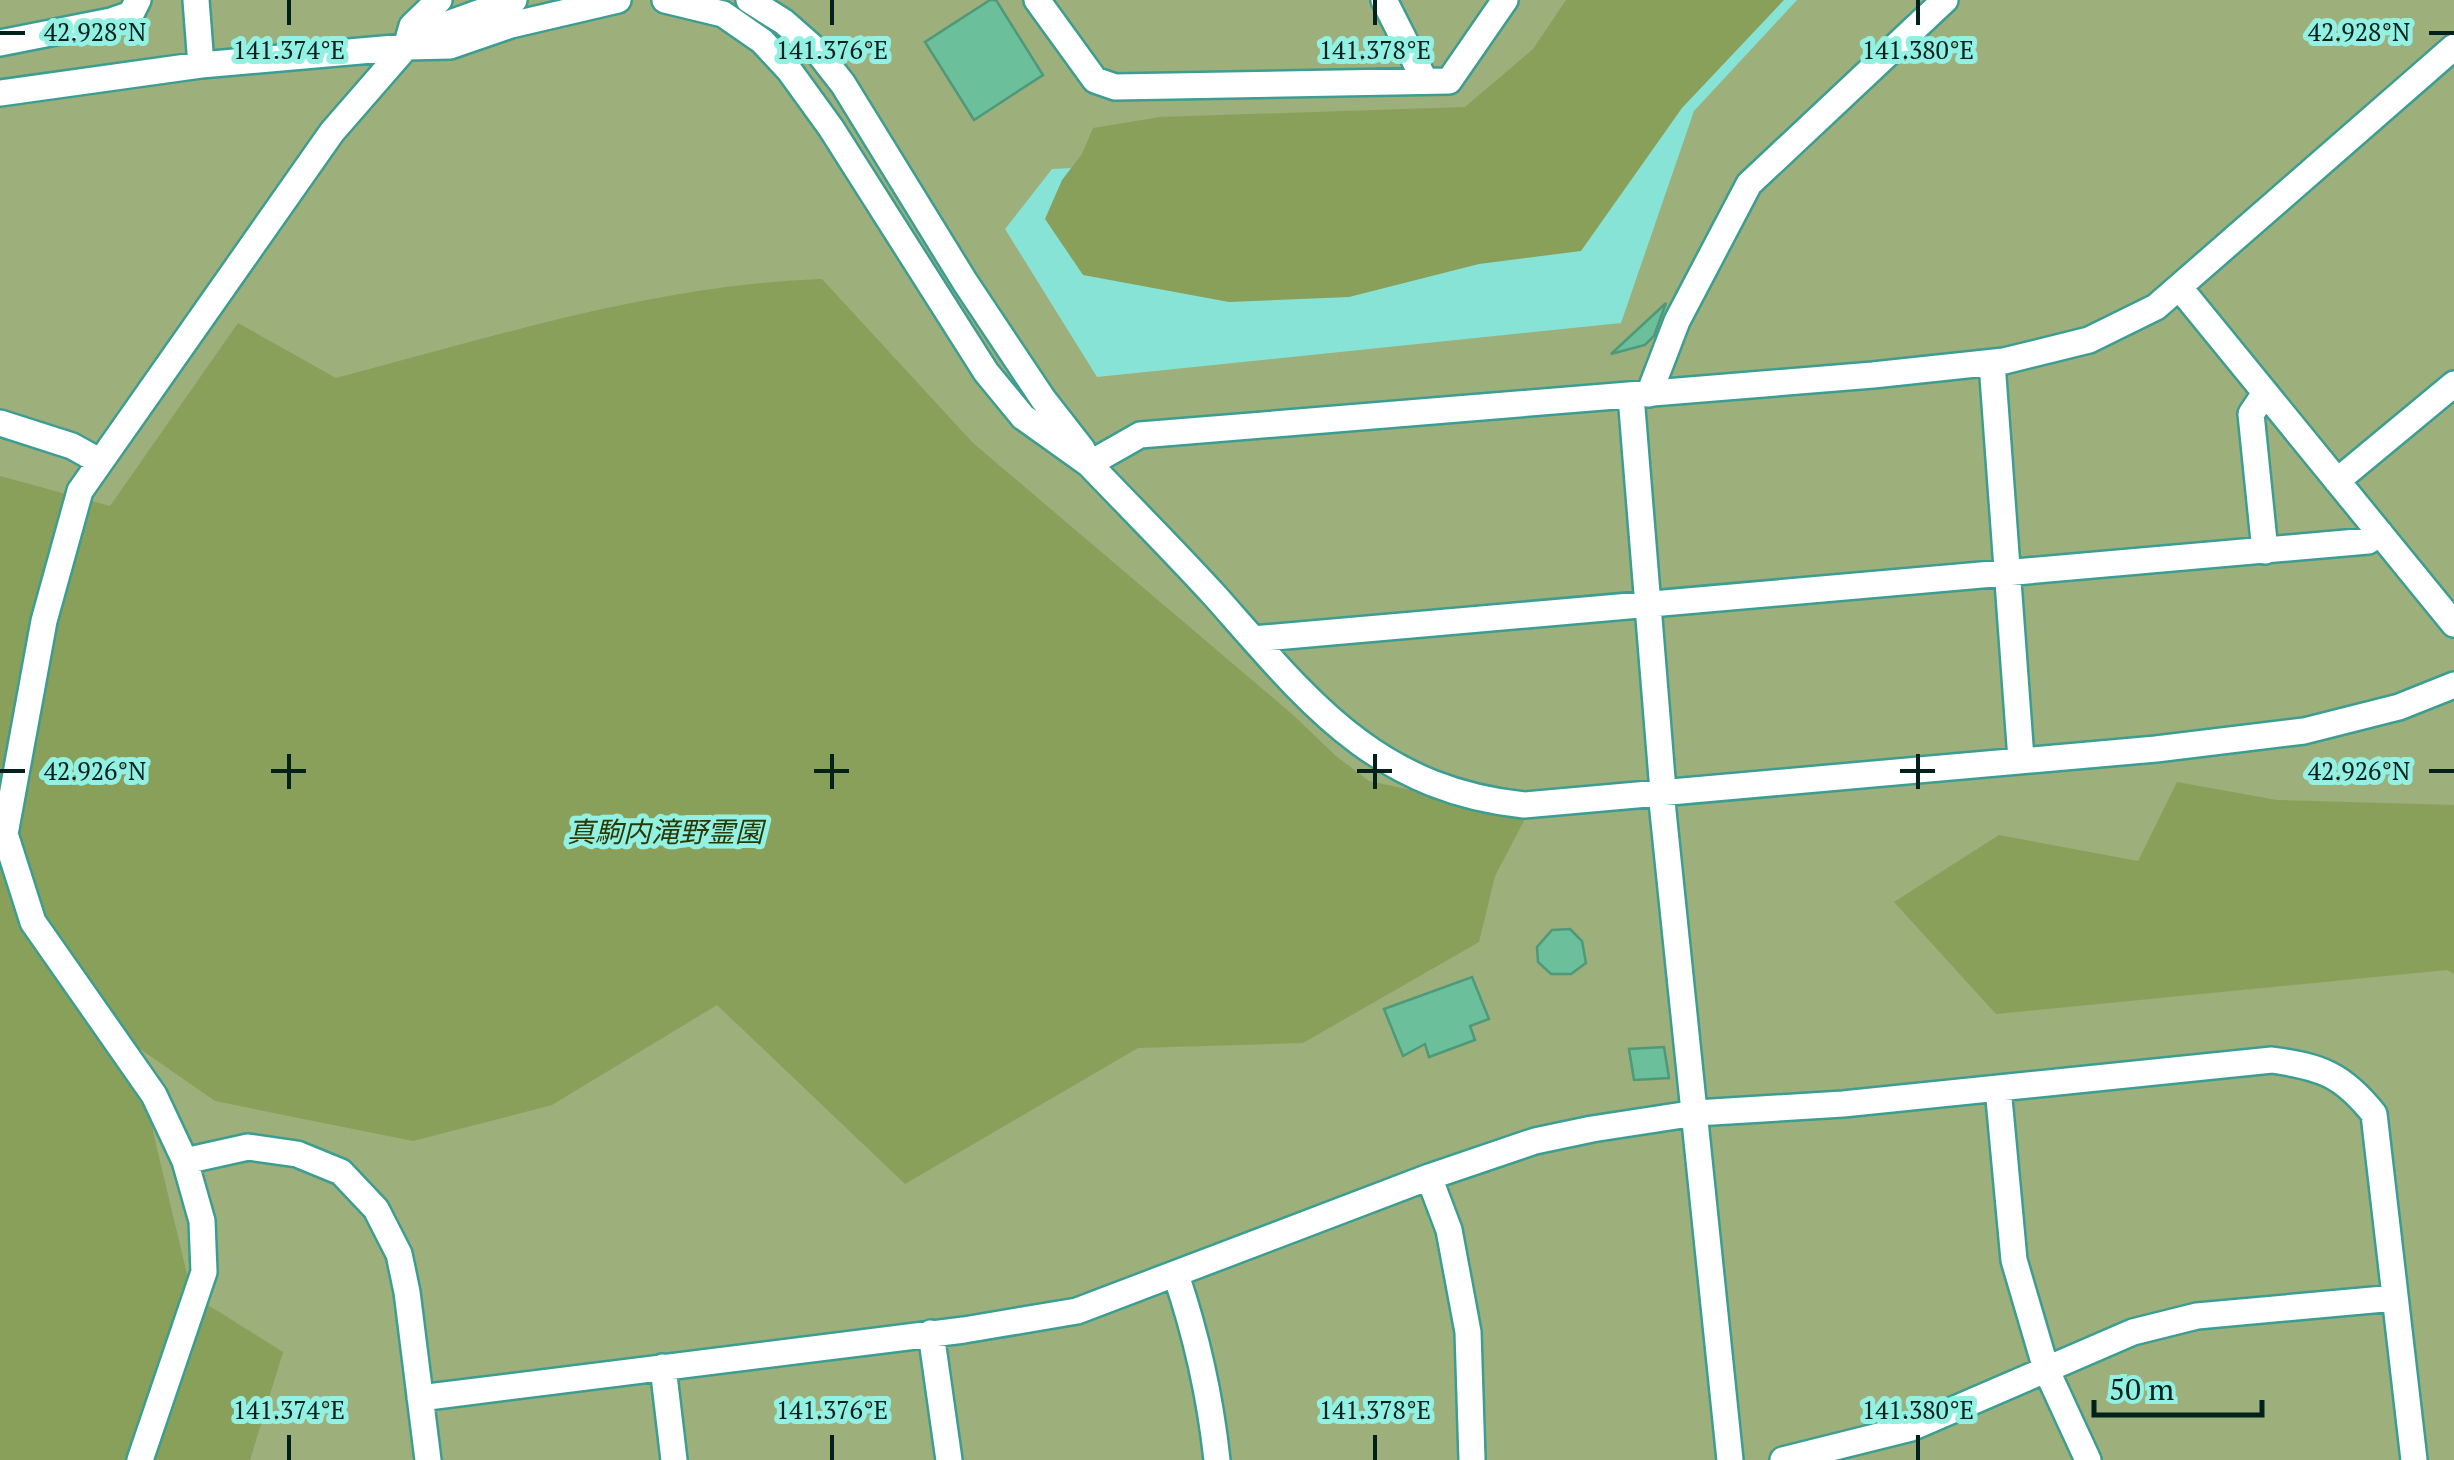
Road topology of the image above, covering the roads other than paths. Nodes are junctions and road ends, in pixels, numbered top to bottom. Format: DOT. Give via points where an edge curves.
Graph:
graph roads {
  1 [pos="138,0"];
  2 [pos="196,0"];
  3 [pos="439,0"];
  4 [pos="514,0"];
  5 [pos="618,0"];
  6 [pos="665,0"];
  7 [pos="749,0"];
  8 [pos="1037,0"];
  9 [pos="1384,0"];
  10 [pos="1505,0"];
  11 [pos="1945,0"];
  12 [pos="701,4"];
  13 [pos="0,43"];
  14 [pos="406,47"];
  15 [pos="2454,47"];
  16 [pos="201,65"];
  17 [pos="1425,82"];
  18 [pos="0,93"];
  19 [pos="2179,287"];
  20 [pos="1992,362"];
  21 [pos="2454,384"];
  22 [pos="2265,393"];
  23 [pos="1640,395"];
  24 [pos="0,423"];
  25 [pos="99,461"];
  26 [pos="1089,464"];
  27 [pos="2337,481"];
  28 [pos="2380,533"];
  29 [pos="2264,550"];
  30 [pos="2008,574"];
  31 [pos="1648,605"];
  32 [pos="2454,624"];
  33 [pos="1253,639"];
  34 [pos="2454,685"];
  35 [pos="2021,759"];
  36 [pos="1662,792"];
  37 [pos="1998,1088"];
  38 [pos="1696,1113"];
  39 [pos="184,1161"];
  40 [pos="1429,1177"];
  41 [pos="1176,1274"];
  42 [pos="2395,1298"];
  43 [pos="931,1333"];
  44 [pos="663,1367"];
  45 [pos="2046,1369"];
  46 [pos="420,1398"];
  47 [pos="140,1460"];
  48 [pos="428,1460"];
  49 [pos="674,1460"];
  50 [pos="949,1460"];
  51 [pos="1216,1460"];
  52 [pos="1472,1460"];
  53 [pos="1730,1460"];
  54 [pos="1783,1460"];
  55 [pos="2088,1460"];
  56 [pos="2414,1460"];
  1 -- 13 [label="lane" via="131,14 111,21"];
  2 -- 16 [label="lane"];
  3 -- 14 [label="lane" via="412,26"];
  4 -- 14 [label="lane"];
  5 -- 14 [label="lane" via="510,24 450,46"];
  6 -- 12 [label="lane"];
  7 -- 26 [label="lane" via="818,52 842,84"];
  8 -- 17 [label="lane" via="1095,80 1115,86"];
  9 -- 17 [label="lane"];
  10 -- 17 [label="lane" via="1449,81"];
  11 -- 23 [label="lane" via="1749,184"];
  12 -- 26 [label="lane" via="749,32 789,70 986,372 1023,417"];
  14 -- 16 [label="lane"];
  14 -- 25 [label="lane" via="332,132"];
  15 -- 19 [label="lane"];
  16 -- 18 [label="lane"];
  19 -- 20 [label="lane" via="2156,307 2088,340"];
  19 -- 22 [label="lane"];
  20 -- 23 [label="lane"];
  20 -- 30 [label="lane"];
  21 -- 27 [label="lane"];
  22 -- 27 [label="lane"];
  22 -- 29 [label="lane" via="2252,414"];
  23 -- 26 [label="lane" via="1140,434"];
  23 -- 31 [label="lane"];
  24 -- 25 [label="lane"];
  25 -- 39 [label="lane" via="80,491 44,621 4,834 33,922 154,1095"];
  26 -- 33 [label="lane"];
  27 -- 28 [label="lane"];
  28 -- 29 [label="lane" via="2368,541"];
  28 -- 32 [label="lane"];
  29 -- 30 [label="lane"];
  30 -- 31 [label="lane"];
  30 -- 35 [label="lane"];
  31 -- 33 [label="lane"];
  31 -- 36 [label="lane"];
  33 -- 36 [label="lane" via="1352,738 1418,780 1524,806"];
  34 -- 35 [label="lane" via="2304,731"];
  35 -- 36 [label="lane"];
  36 -- 38 [label="lane"];
  37 -- 38 [label="lane"];
  37 -- 42 [label="lane" via="2272,1060 2312,1066 2345,1082 2374,1114"];
  37 -- 45 [label="lane" via="2014,1260"];
  38 -- 40 [label="lane" via="1535,1141"];
  38 -- 53 [label="lane"];
  39 -- 46 [label="lane" via="248,1147 297,1154 341,1172 376,1209 399,1254"];
  39 -- 47 [label="lane" via="202,1222 204,1272"];
  40 -- 41 [label="lane"];
  40 -- 52 [label="lane" via="1449,1230 1468,1332"];
  41 -- 43 [label="lane" via="1077,1311"];
  41 -- 51 [label="lane" via="1208,1386"];
  42 -- 45 [label="lane" via="2197,1316 2133,1332"];
  42 -- 56 [label="lane"];
  43 -- 44 [label="lane"];
  43 -- 50 [label="lane"];
  44 -- 46 [label="lane"];
  44 -- 49 [label="lane"];
  45 -- 54 [label="lane" via="1911,1428"];
  45 -- 55 [label="lane"];
  46 -- 48 [label="lane"];
}
